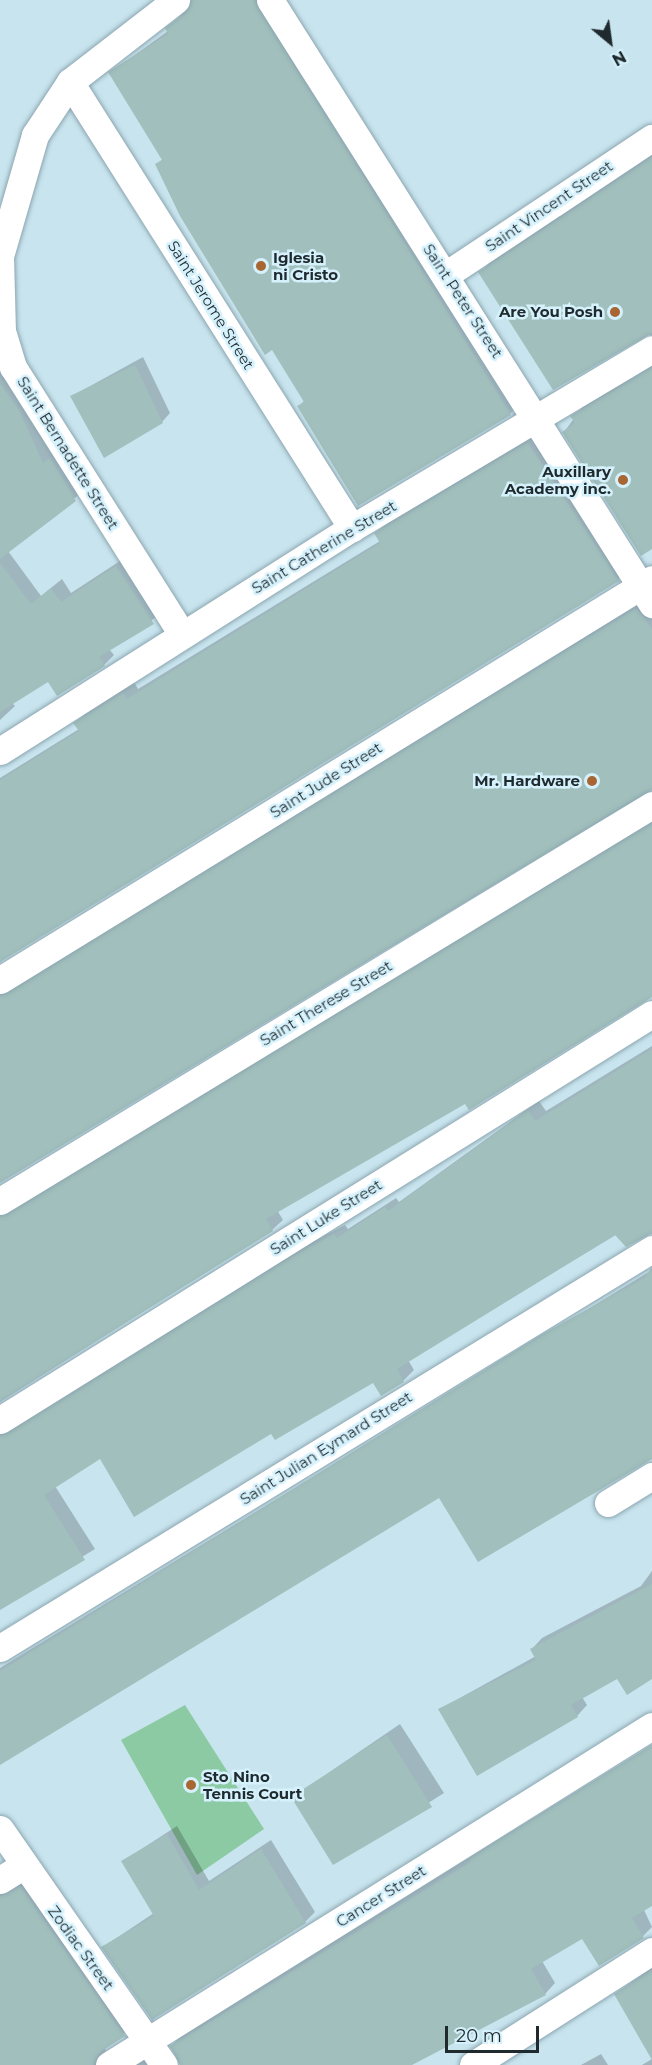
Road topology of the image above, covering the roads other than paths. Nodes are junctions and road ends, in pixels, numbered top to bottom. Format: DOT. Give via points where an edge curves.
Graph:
graph roads {
  1 [pos="176,0"];
  2 [pos="270,0"];
  3 [pos="70,82"];
  4 [pos="652,138"];
  5 [pos="447,274"];
  6 [pos="652,349"];
  7 [pos="539,418"];
  8 [pos="352,528"];
  9 [pos="648,590"];
  10 [pos="182,634"];
  11 [pos="0,751"];
  12 [pos="652,805"];
  13 [pos="0,980"];
  14 [pos="652,1014"];
  15 [pos="0,1201"];
  16 [pos="652,1249"];
  17 [pos="0,1420"];
  18 [pos="652,1476"];
  19 [pos="608,1503"];
  20 [pos="0,1648"];
  21 [pos="652,1726"];
  22 [pos="0,1829"];
  23 [pos="11,1873"];
  24 [pos="652,1951"];
  25 [pos="148,2041"];
  26 [pos="110,2065"];
  27 [pos="164,2065"];
  28 [pos="473,2065"];
  1 -- 3 [label="street, Saint Bernadette Street"];
  2 -- 5 [label="street, Saint Peter Street"];
  3 -- 8 [label="street, Saint Jerome Street"];
  3 -- 10 [label="street, Saint Bernadette Street" via="35,135 7,219 0,256 2,331 13,367"];
  4 -- 5 [label="street, Saint Vincent Street"];
  5 -- 7 [label="street, Saint Peter Street"];
  6 -- 7 [label="street, Saint Catherine Street"];
  7 -- 8 [label="street, Saint Catherine Street"];
  7 -- 9 [label="street, Saint Peter Street"];
  8 -- 10 [label="street, Saint Catherine Street"];
  9 -- 13 [label="street, Saint Jude Street"];
  10 -- 11 [label="street, Saint Catherine Street"];
  12 -- 15 [label="street, Saint Therese Street"];
  14 -- 17 [label="street, Saint Luke Street"];
  16 -- 20 [label="street, Saint Julian Eymard Street"];
  18 -- 19 [label="street"];
  21 -- 25 [label="street, Cancer Street"];
  22 -- 23 [label="street, Zodiac Street"];
  23 -- 25 [label="street, Zodiac Street"];
  24 -- 28 [label="street"];
  25 -- 26 [label="street, Cancer Street"];
  25 -- 27 [label="street, Zodiac Street"];
}
